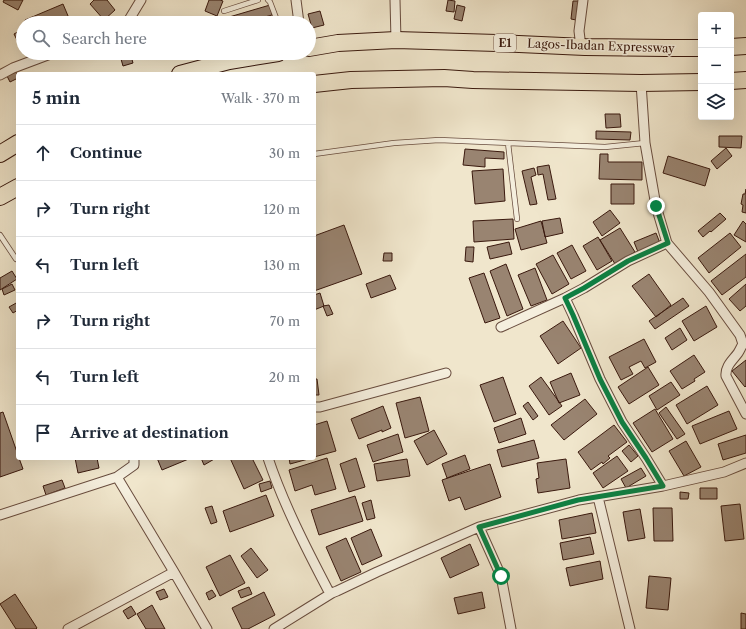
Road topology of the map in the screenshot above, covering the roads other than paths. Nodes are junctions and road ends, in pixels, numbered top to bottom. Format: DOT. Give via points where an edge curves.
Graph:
graph roads {
  1 [pos="141,0"];
  2 [pos="258,0"];
  3 [pos="268,0"];
  4 [pos="296,0"];
  5 [pos="395,0"];
  6 [pos="583,0"];
  7 [pos="224,11"];
  8 [pos="131,16"];
  9 [pos="275,16"];
  10 [pos="298,16"];
  11 [pos="396,40"];
  12 [pos="746,46"];
  13 [pos="316,47"];
  14 [pos="581,47"];
  15 [pos="734,47"];
  16 [pos="698,48"];
  17 [pos="34,60"];
  18 [pos="235,60"];
  19 [pos="188,72"];
  20 [pos="0,75"];
  21 [pos="746,80"];
  22 [pos="734,81"];
  23 [pos="698,82"];
  24 [pos="641,83"];
  25 [pos="316,84"];
  26 [pos="508,142"];
  27 [pos="645,143"];
  28 [pos="16,144"];
  29 [pos="0,154"];
  30 [pos="316,154"];
  31 [pos="16,188"];
  32 [pos="0,197"];
  33 [pos="517,219"];
  34 [pos="0,235"];
  35 [pos="668,243"];
  36 [pos="16,260"];
  37 [pos="565,298"];
  38 [pos="501,327"];
  39 [pos="734,327"];
  40 [pos="746,333"];
  41 [pos="446,373"];
  42 [pos="316,407"];
  43 [pos="746,414"];
  44 [pos="134,460"];
  45 [pos="269,460"];
  46 [pos="746,463"];
  47 [pos="117,477"];
  48 [pos="663,486"];
  49 [pos="598,497"];
  50 [pos="0,515"];
  51 [pos="479,527"];
  52 [pos="174,572"];
  53 [pos="332,593"];
  54 [pos="68,629"];
  55 [pos="207,629"];
  56 [pos="274,629"];
  57 [pos="511,629"];
  58 [pos="630,629"];
  1 -- 8 [label="street"];
  2 -- 7 [label="lane"];
  3 -- 9 [label="lane"];
  4 -- 10 [label="street"];
  5 -- 11 [label="street"];
  6 -- 14 [label="street" via="579,31"];
  11 -- 13 [label="highway, Lagos-Ibadan Expressway / E1"];
  11 -- 14 [label="highway, Lagos-Ibadan Expressway / E1"];
  12 -- 15 [label="highway"];
  14 -- 16 [label="highway, Lagos-Ibadan Expressway / E1"];
  17 -- 20 [label="street"];
  18 -- 19 [label="highway"];
  21 -- 22 [label="highway"];
  23 -- 24 [label="highway"];
  24 -- 25 [label="highway" via="444,78 351,80"];
  24 -- 27 [label="street"];
  26 -- 27 [label="lane" via="605,147"];
  26 -- 30 [label="lane" via="439,140 394,143"];
  26 -- 33 [label="lane"];
  27 -- 35 [label="street" via="656,206"];
  28 -- 29 [label="highway"];
  31 -- 32 [label="highway"];
  34 -- 36 [label="lane"];
  35 -- 37 [label="street" via="628,261"];
  35 -- 39 [label="street"];
  37 -- 38 [label="street"];
  37 -- 48 [label="street" via="600,379 622,422"];
  39 -- 40 [label="street"];
  39 -- 43 [label="street" via="743,344 727,368 726,376"];
  41 -- 42 [label="street"];
  44 -- 47 [label="street" via="134,465"];
  45 -- 53 [label="street" via="307,548 328,590"];
  46 -- 48 [label="street" via="724,472"];
  47 -- 50 [label="street"];
  47 -- 52 [label="street"];
  48 -- 49 [label="street"];
  49 -- 51 [label="street"];
  49 -- 58 [label="street"];
  51 -- 53 [label="street"];
  51 -- 57 [label="street" via="501,576"];
  52 -- 54 [label="street"];
  52 -- 55 [label="street"];
  53 -- 56 [label="street"];
}
